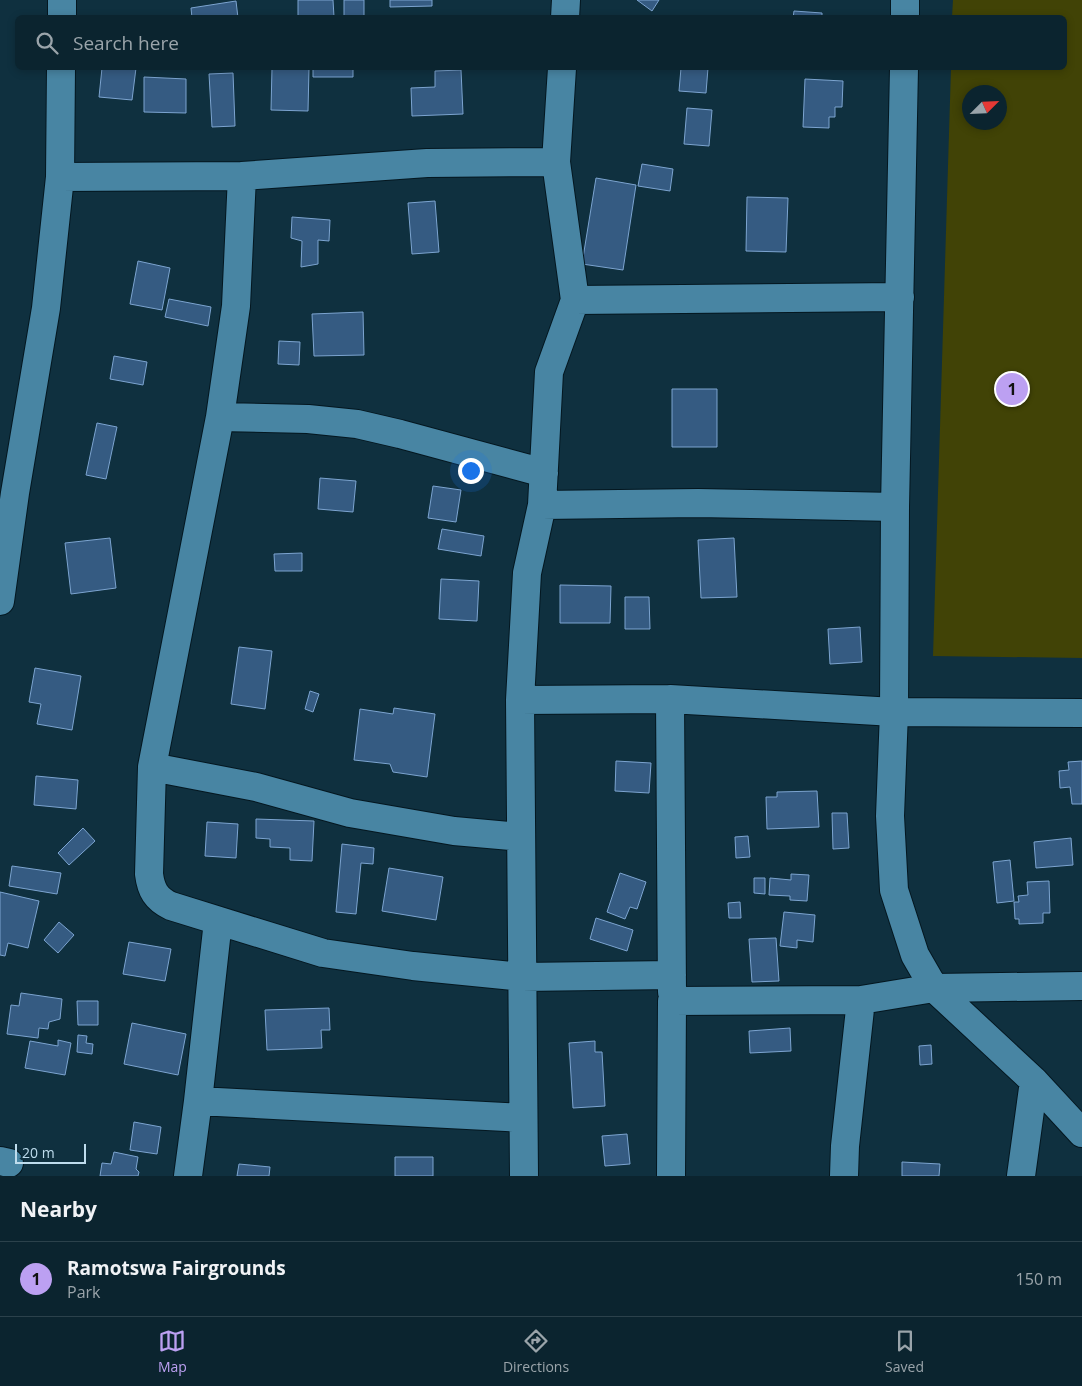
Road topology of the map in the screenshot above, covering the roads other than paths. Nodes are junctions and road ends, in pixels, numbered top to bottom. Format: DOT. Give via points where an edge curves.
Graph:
graph roads {
  1 [pos="62,0"];
  2 [pos="566,0"];
  3 [pos="905,0"];
  4 [pos="62,15"];
  5 [pos="564,15"];
  6 [pos="905,15"];
  7 [pos="61,70"];
  8 [pos="562,70"];
  9 [pos="904,70"];
  10 [pos="556,162"];
  11 [pos="242,176"];
  12 [pos="60,177"];
  13 [pos="900,297"];
  14 [pos="575,300"];
  15 [pos="220,417"];
  16 [pos="544,473"];
  17 [pos="542,504"];
  18 [pos="895,507"];
  19 [pos="0,601"];
  20 [pos="670,699"];
  21 [pos="520,700"];
  22 [pos="894,712"];
  23 [pos="1082,713"];
  24 [pos="152,767"];
  25 [pos="521,838"];
  26 [pos="218,921"];
  27 [pos="522,977"];
  28 [pos="1082,986"];
  29 [pos="672,988"];
  30 [pos="934,988"];
  31 [pos="861,1000"];
  32 [pos="1034,1081"];
  33 [pos="198,1101"];
  34 [pos="523,1118"];
  35 [pos="1082,1133"];
  36 [pos="188,1176"];
  37 [pos="524,1176"];
  38 [pos="671,1176"];
  39 [pos="844,1176"];
  40 [pos="1022,1176"];
  1 -- 4 [label="street"];
  2 -- 5 [label="street"];
  3 -- 6 [label="street"];
  7 -- 12 [label="street"];
  8 -- 10 [label="street"];
  9 -- 13 [label="street"];
  10 -- 11 [label="street" via="427,163"];
  10 -- 14 [label="street"];
  11 -- 12 [label="street"];
  11 -- 15 [label="street" via="236,306"];
  12 -- 19 [label="street" via="46,308"];
  13 -- 14 [label="street"];
  13 -- 18 [label="street"];
  14 -- 16 [label="street" via="549,372"];
  15 -- 16 [label="street" via="357,424"];
  15 -- 24 [label="street"];
  16 -- 17 [label="street"];
  17 -- 18 [label="street"];
  17 -- 21 [label="street" via="527,573"];
  18 -- 22 [label="street"];
  20 -- 21 [label="street"];
  20 -- 22 [label="street"];
  20 -- 29 [label="street"];
  21 -- 25 [label="street"];
  22 -- 23 [label="street"];
  22 -- 30 [label="street" via="890,816 894,890 915,955"];
  24 -- 25 [label="street" via="256,786 350,813 454,831"];
  24 -- 26 [label="street" via="151,886 162,902"];
  25 -- 27 [label="street"];
  26 -- 27 [label="street" via="323,953"];
  26 -- 33 [label="street"];
  27 -- 29 [label="street"];
  27 -- 34 [label="street"];
  28 -- 30 [label="street"];
  29 -- 31 [label="street"];
  29 -- 38 [label="street"];
  30 -- 31 [label="street"];
  30 -- 32 [label="street"];
  31 -- 39 [label="street"];
  32 -- 35 [label="street"];
  32 -- 40 [label="street"];
  33 -- 34 [label="street"];
  33 -- 36 [label="street"];
  34 -- 37 [label="street"];
}
